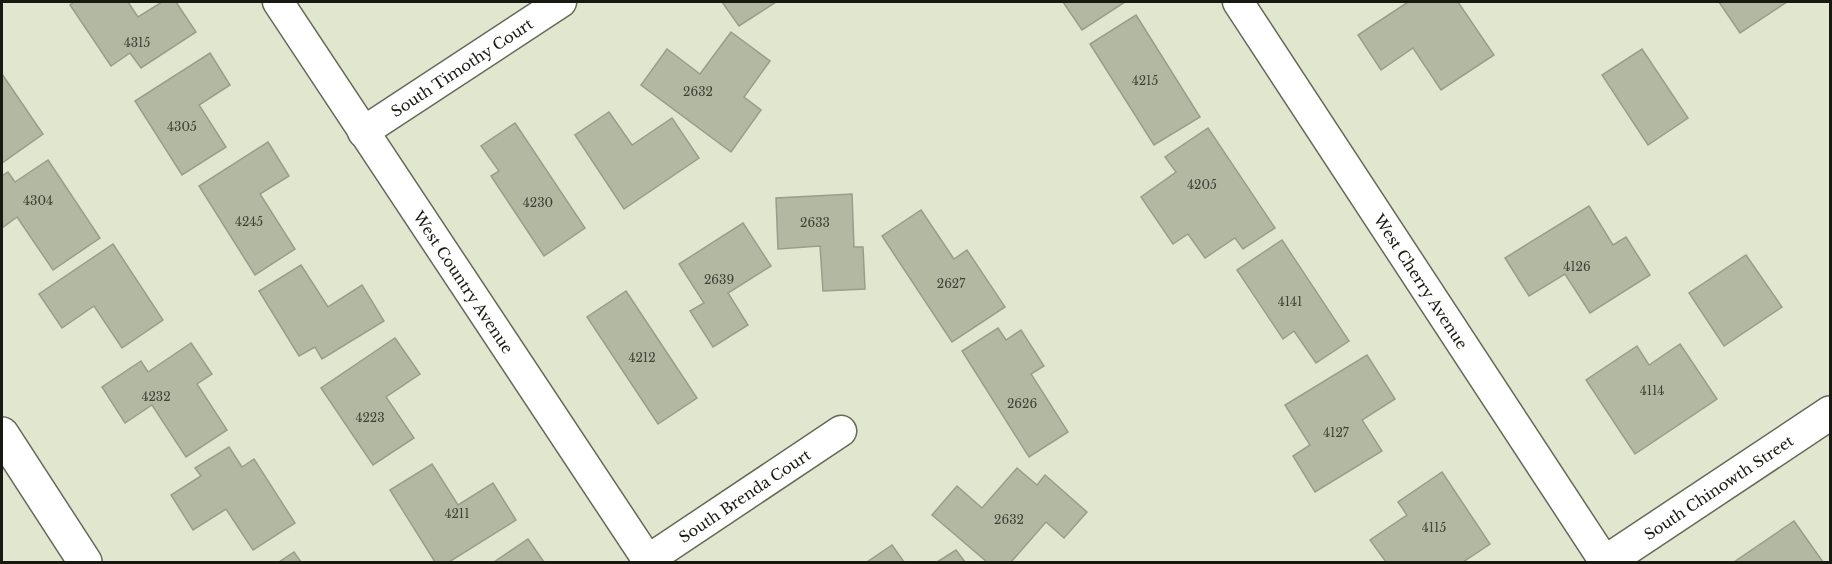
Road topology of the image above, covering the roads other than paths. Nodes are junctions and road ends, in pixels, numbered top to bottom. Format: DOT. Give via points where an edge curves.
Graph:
graph roads {
  1 [pos="278,2"];
  2 [pos="561,2"];
  3 [pos="1238,2"];
  4 [pos="363,132"];
  5 [pos="1830,413"];
  6 [pos="841,431"];
  7 [pos="2,435"];
  8 [pos="648,561"];
  9 [pos="86,562"];
  10 [pos="1606,562"];
  1 -- 4 [label="street, West Country Avenue"];
  2 -- 4 [label="street, South Timothy Court"];
  3 -- 10 [label="street, West Cherry Avenue"];
  4 -- 8 [label="street, West Country Avenue"];
  5 -- 10 [label="street, South Chinowth Street"];
  6 -- 8 [label="street, South Brenda Court"];
  7 -- 9 [label="street"];
}
